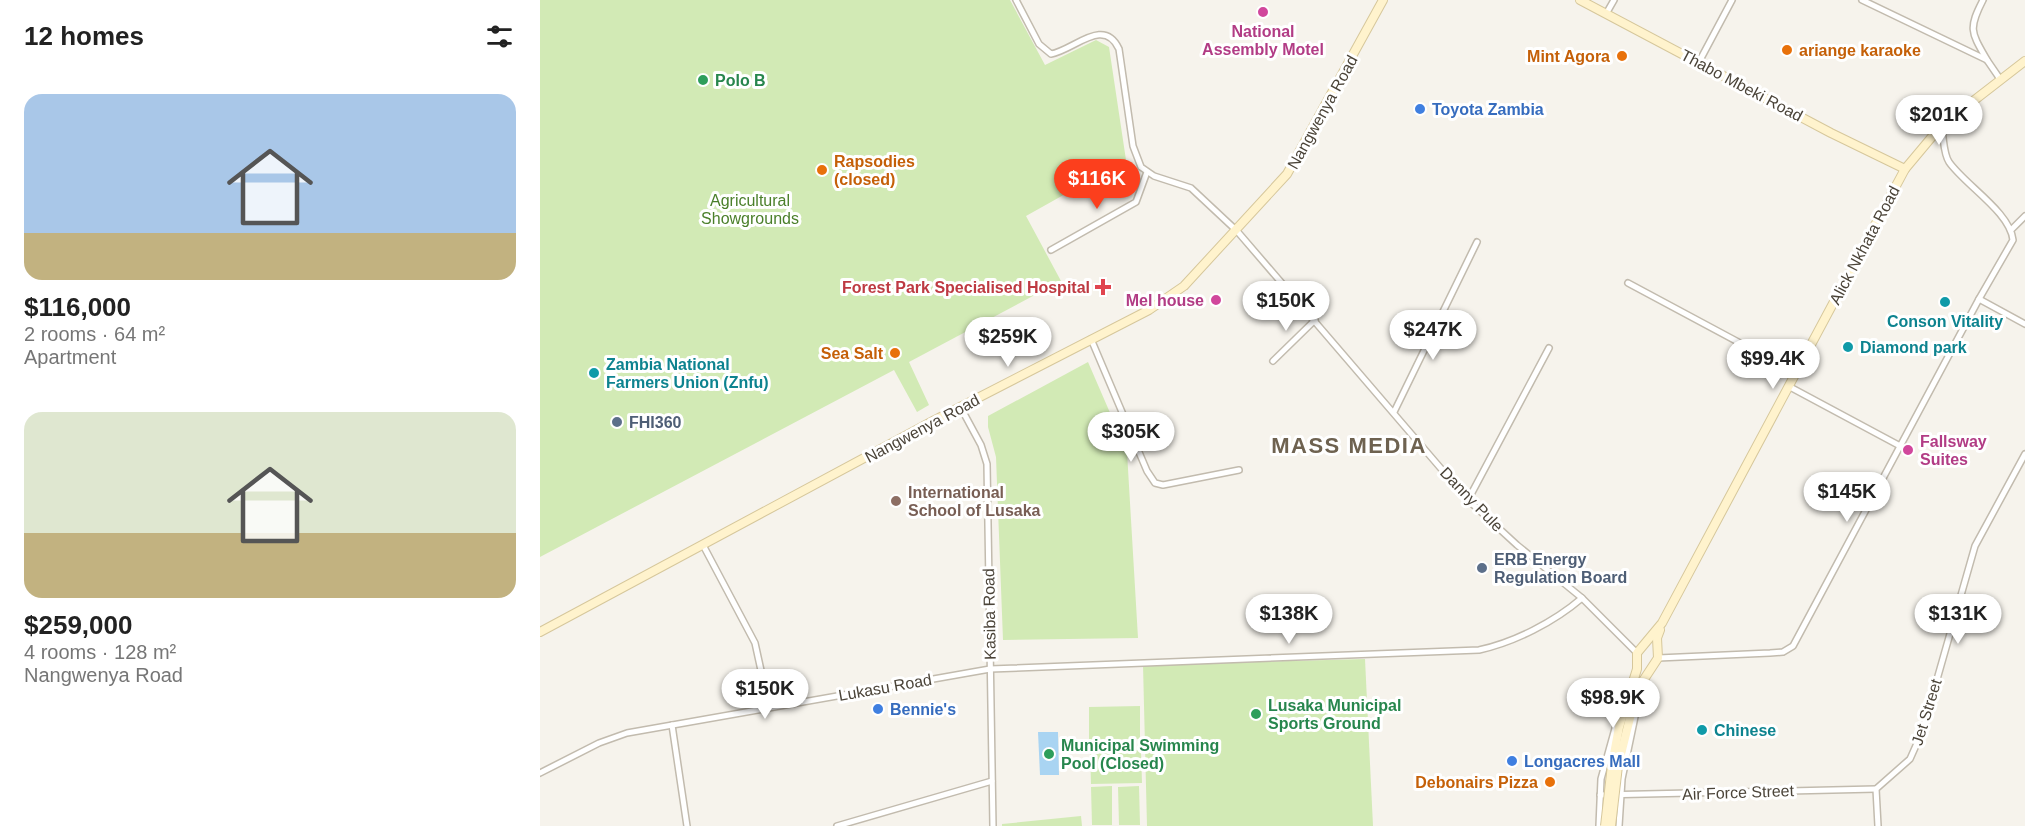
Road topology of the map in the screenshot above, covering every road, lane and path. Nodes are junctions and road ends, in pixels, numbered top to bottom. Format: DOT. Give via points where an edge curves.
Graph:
graph roads {
  1 [pos="1016,0"];
  2 [pos="1383,0"];
  3 [pos="1580,0"];
  4 [pos="1614,0"];
  5 [pos="1732,0"];
  6 [pos="1862,0"];
  7 [pos="1983,0"];
  8 [pos="1606,14"];
  9 [pos="1987,60"];
  10 [pos="2025,61"];
  11 [pos="1699,62"];
  12 [pos="2000,79"];
  13 [pos="1941,126"];
  14 [pos="1905,169"];
  15 [pos="1147,172"];
  16 [pos="2025,216"];
  17 [pos="2011,230"];
  18 [pos="1237,231"];
  19 [pos="1477,242"];
  20 [pos="1051,250"];
  21 [pos="1628,283"];
  22 [pos="1979,299"];
  23 [pos="1315,320"];
  24 [pos="2025,324"];
  25 [pos="1091,339"];
  26 [pos="1550,348"];
  27 [pos="1274,362"];
  28 [pos="1796,373"];
  29 [pos="1790,387"];
  30 [pos="961,408"];
  31 [pos="1394,412"];
  32 [pos="1902,447"];
  33 [pos="2025,454"];
  34 [pos="1239,470"];
  35 [pos="1468,500"];
  36 [pos="703,545"];
  37 [pos="1582,598"];
  38 [pos="1662,623"];
  39 [pos="540,632"];
  40 [pos="1641,651"];
  41 [pos="1657,655"];
  42 [pos="1651,667"];
  43 [pos="990,669"];
  44 [pos="1633,686"];
  45 [pos="1634,700"];
  46 [pos="770,707"];
  47 [pos="672,725"];
  48 [pos="1615,765"];
  49 [pos="540,773"];
  50 [pos="992,781"];
  51 [pos="1876,789"];
  52 [pos="1600,795"];
  53 [pos="1620,796"];
  54 [pos="687,826"];
  55 [pos="837,826"];
  56 [pos="993,826"];
  57 [pos="1599,826"];
  58 [pos="1605,826"];
  59 [pos="1611,826"];
  60 [pos="1619,826"];
  61 [pos="1878,826"];
  1 -- 15 [label="street" via="1039,44 1052,54 1093,34 1106,35 1115,42 1135,153"];
  2 -- 18 [label="main road, Nangwenya Road" via="1300,156"];
  3 -- 8 [label="main road, Thabo Mbeki Road"];
  4 -- 8 [label="street"];
  5 -- 11 [label="street"];
  6 -- 9 [label="street"];
  7 -- 9 [label="street" via="1971,28"];
  8 -- 11 [label="main road, Thabo Mbeki Road"];
  9 -- 12 [label="street"];
  10 -- 12 [label="main road, Alick Nkhata Road"];
  11 -- 14 [label="main road, Thabo Mbeki Road"];
  12 -- 13 [label="main road, Alick Nkhata Road"];
  13 -- 14 [label="main road, Alick Nkhata Road"];
  13 -- 17 [label="street" via="1950,163"];
  14 -- 28 [label="main road, Alick Nkhata Road"];
  15 -- 18 [label="street, Danny Pule" via="1185,184"];
  15 -- 20 [label="street" via="1136,202"];
  16 -- 17 [label="street"];
  17 -- 22 [label="street" via="2013,240"];
  18 -- 23 [label="street, Danny Pule"];
  18 -- 25 [label="main road, Nangwenya Road" via="1170,297"];
  19 -- 31 [label="street"];
  21 -- 28 [label="street"];
  22 -- 24 [label="street"];
  22 -- 32 [label="street"];
  23 -- 27 [label="street"];
  23 -- 31 [label="street, Danny Pule"];
  25 -- 30 [label="main road, Nangwenya Road"];
  25 -- 34 [label="street" via="1155,483 1163,485"];
  26 -- 35 [label="street"];
  28 -- 29 [label="main road, Alick Nkhata Road"];
  29 -- 32 [label="street"];
  29 -- 38 [label="main road, Alick Nkhata Road"];
  30 -- 36 [label="main road, Nangwenya Road"];
  30 -- 43 [label="street, Kasiba Road" via="987,464"];
  31 -- 35 [label="street, Danny Pule"];
  32 -- 41 [label="street" via="1793,646 1770,653"];
  33 -- 51 [label="street, Jet Street" via="1975,546 1922,732 1910,759"];
  35 -- 37 [label="street, Danny Pule"];
  36 -- 39 [label="main road, Nangwenya Road"];
  36 -- 46 [label="street" via="755,644"];
  37 -- 40 [label="street, Danny Pule"];
  37 -- 43 [label="street, Lukasu Road" via="1527,632 1479,650"];
  38 -- 40 [label="main road, Alick Nkhata Road"];
  38 -- 41 [label="main road, Alick Nkhata Road"];
  40 -- 41 [label="main road"];
  40 -- 42 [label="main road" via="1641,665"];
  40 -- 44 [label="main road, Alick Nkhata Road"];
  41 -- 42 [label="main road, Alick Nkhata Road"];
  42 -- 45 [label="main road, Alick Nkhata Road"];
  43 -- 46 [label="street, Lukasu Road"];
  43 -- 50 [label="street, Kasiba Road"];
  44 -- 48 [label="main road, Alick Nkhata Road" via="1619,727"];
  44 -- 52 [label="street, Alick Nkhata Road" via="1624,696 1611,736"];
  45 -- 48 [label="main road, Alick Nkhata Road"];
  45 -- 53 [label="street" via="1636,712"];
  46 -- 47 [label="street, Lukasu Road"];
  47 -- 49 [label="street, Lukasu Road" via="627,733 599,743"];
  47 -- 54 [label="street"];
  48 -- 58 [label="main road, Alick Nkhata Road, bridge"];
  48 -- 59 [label="main road, Alick Nkhata Road, bridge"];
  50 -- 55 [label="street"];
  50 -- 56 [label="street, Kasiba Road"];
  51 -- 53 [label="street, Air Force Street"];
  51 -- 61 [label="street"];
  52 -- 53 [label="street, Air Force Street"];
  52 -- 57 [label="street, Alick Nkhata Road"];
  53 -- 60 [label="street"];
}
